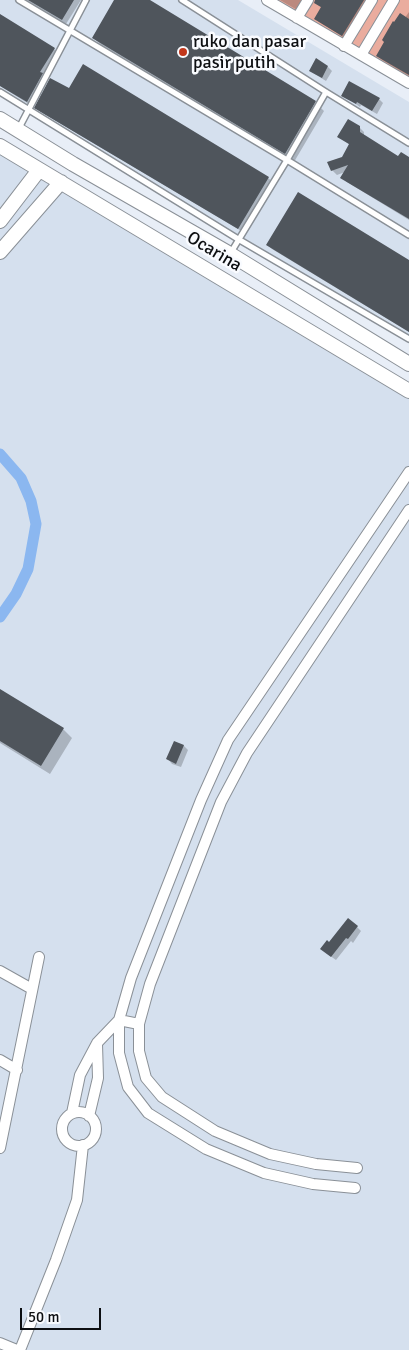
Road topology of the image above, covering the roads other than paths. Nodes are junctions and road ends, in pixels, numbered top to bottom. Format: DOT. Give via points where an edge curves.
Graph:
graph roads {
  1 [pos="19,0"];
  2 [pos="86,0"];
  3 [pos="182,0"];
  4 [pos="267,0"];
  5 [pos="308,0"];
  6 [pos="372,0"];
  7 [pos="394,0"];
  8 [pos="297,18"];
  9 [pos="69,29"];
  10 [pos="344,46"];
  11 [pos="361,55"];
  12 [pos="409,83"];
  13 [pos="0,92"];
  14 [pos="326,92"];
  15 [pos="27,109"];
  16 [pos="0,119"];
  17 [pos="18,130"];
  18 [pos="409,142"];
  19 [pos="0,146"];
  20 [pos="287,160"];
  21 [pos="39,170"];
  22 [pos="61,182"];
  23 [pos="0,221"];
  24 [pos="409,234"];
  25 [pos="238,239"];
  26 [pos="0,252"];
  27 [pos="230,254"];
  28 [pos="409,339"];
  29 [pos="409,364"];
  30 [pos="409,391"];
  31 [pos="409,472"];
  32 [pos="409,510"];
  33 [pos="174,868"];
  34 [pos="192,876"];
  35 [pos="39,957"];
  36 [pos="0,971"];
  37 [pos="32,989"];
  38 [pos="119,1020"];
  39 [pos="139,1024"];
  40 [pos="97,1044"];
  41 [pos="0,1060"];
  42 [pos="17,1070"];
  43 [pos="72,1113"];
  44 [pos="89,1116"];
  45 [pos="83,1145"];
  46 [pos="0,1148"];
  47 [pos="357,1168"];
  48 [pos="355,1188"];
  49 [pos="0,1343"];
  50 [pos="18,1350"];
  1 -- 9 [label="lane"];
  2 -- 9 [label="lane"];
  3 -- 14 [label="lane"];
  4 -- 8 [label="street"];
  5 -- 8 [label="street"];
  6 -- 10 [label="street"];
  7 -- 11 [label="street"];
  8 -- 10 [label="street"];
  9 -- 15 [label="lane"];
  9 -- 20 [label="lane"];
  10 -- 11 [label="street"];
  11 -- 12 [label="street"];
  13 -- 15 [label="lane"];
  14 -- 18 [label="lane"];
  14 -- 20 [label="lane"];
  15 -- 17 [label="lane"];
  15 -- 25 [label="lane"];
  16 -- 17 [label="main road, Ocarina"];
  17 -- 27 [label="main road, Ocarina"];
  19 -- 21 [label="main road, Ocarina"];
  20 -- 24 [label="lane"];
  20 -- 25 [label="lane"];
  21 -- 22 [label="main road, Ocarina"];
  21 -- 23 [label="main road"];
  22 -- 26 [label="main road"];
  22 -- 30 [label="main road, Ocarina"];
  25 -- 27 [label="lane"];
  25 -- 28 [label="lane"];
  27 -- 29 [label="main road, Ocarina"];
  31 -- 33 [label="street" via="228,740"];
  32 -- 34 [label="street" via="247,753 221,802"];
  33 -- 34 [label="street"];
  33 -- 38 [label="street" via="131,978"];
  34 -- 39 [label="street" via="150,984"];
  35 -- 37 [label="street"];
  36 -- 37 [label="street"];
  37 -- 42 [label="street"];
  38 -- 39 [label="street"];
  38 -- 40 [label="street"];
  38 -- 48 [label="street" via="119,1053 128,1088 148,1113 206,1149 264,1173 313,1184"];
  39 -- 47 [label="street" via="139,1051 146,1078 162,1097 216,1131 270,1154 316,1164"];
  40 -- 43 [label="street" via="80,1075"];
  40 -- 44 [label="street" via="98,1078"];
  41 -- 42 [label="street"];
  42 -- 46 [label="street"];
  43 -- 44 [label="street"];
  43 -- 45 [label="street" via="64,1122 63,1134 71,1144"];
  44 -- 45 [label="street" via="95,1130 93,1138"];
  45 -- 50 [label="street" via="77,1200"];
  49 -- 50 [label="street"];
}
